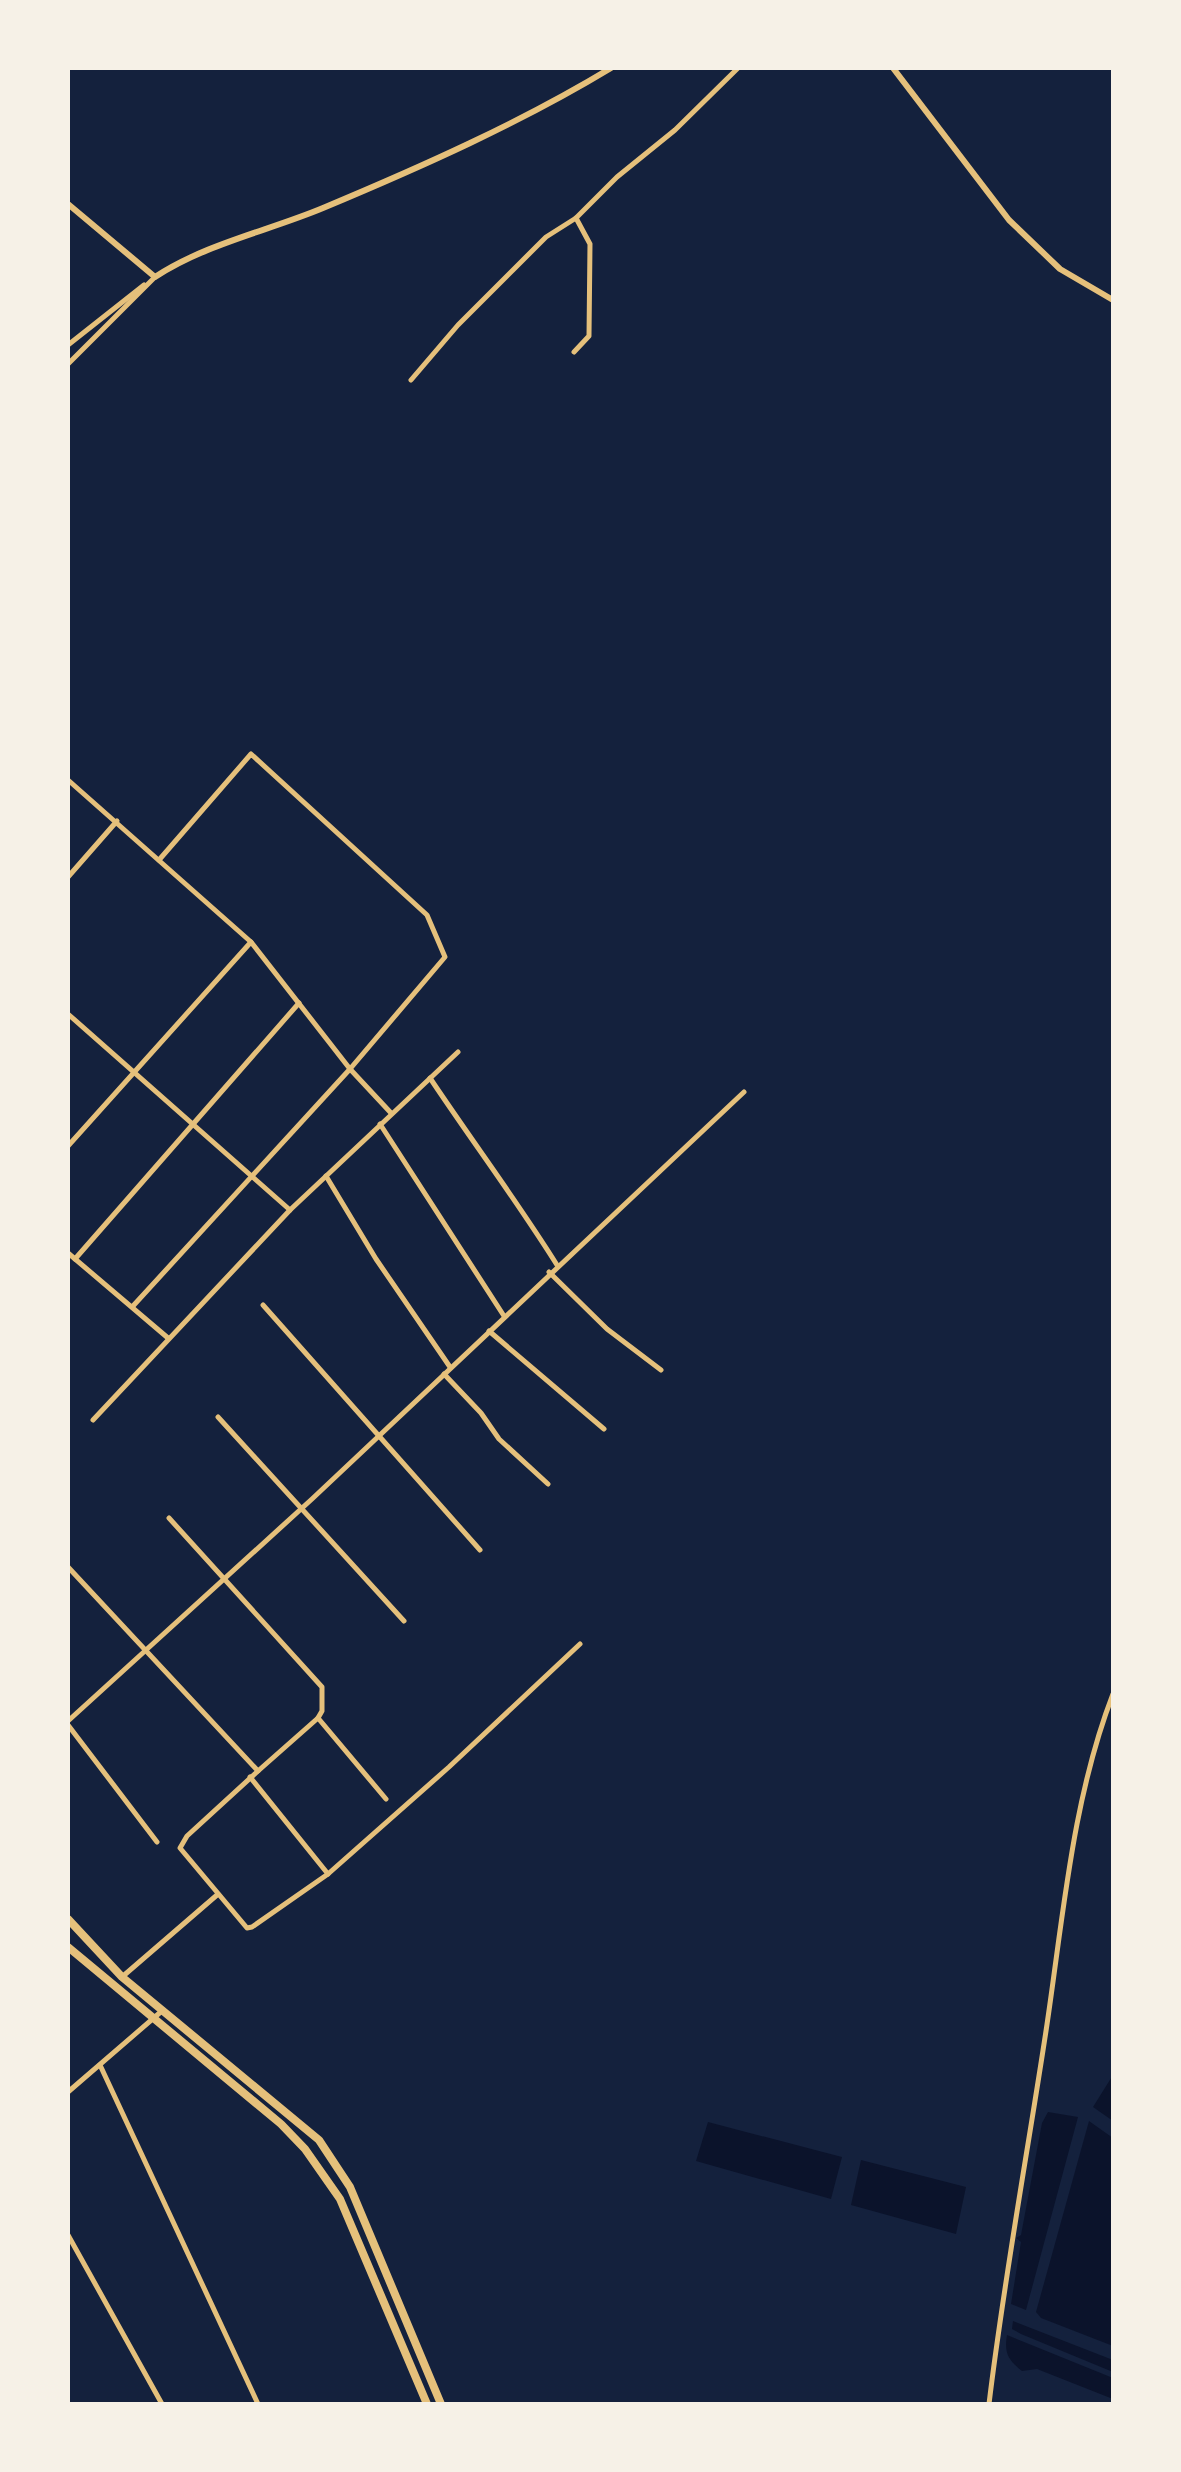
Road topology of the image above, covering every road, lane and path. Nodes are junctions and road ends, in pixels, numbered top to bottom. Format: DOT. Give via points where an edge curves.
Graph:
graph roads {
  1 [pos="611,68"];
  2 [pos="738,68"];
  3 [pos="893,68"];
  4 [pos="68,204"];
  5 [pos="576,218"];
  6 [pos="155,277"];
  7 [pos="1113,300"];
  8 [pos="68,345"];
  9 [pos="574,352"];
  10 [pos="68,364"];
  11 [pos="411,380"];
  12 [pos="68,780"];
  13 [pos="117,821"];
  14 [pos="159,860"];
  15 [pos="68,877"];
  16 [pos="251,942"];
  17 [pos="299,1003"];
  18 [pos="68,1014"];
  19 [pos="75,1020"];
  20 [pos="68,1028"];
  21 [pos="458,1052"];
  22 [pos="350,1069"];
  23 [pos="132,1072"];
  24 [pos="430,1078"];
  25 [pos="744,1092"];
  26 [pos="391,1113"];
  27 [pos="194,1124"];
  28 [pos="380,1124"];
  29 [pos="68,1146"];
  30 [pos="326,1175"];
  31 [pos="253,1176"];
  32 [pos="290,1210"];
  33 [pos="68,1253"];
  34 [pos="75,1259"];
  35 [pos="557,1265"];
  36 [pos="550,1272"];
  37 [pos="263,1305"];
  38 [pos="133,1306"];
  39 [pos="503,1316"];
  40 [pos="488,1331"];
  41 [pos="168,1338"];
  42 [pos="450,1367"];
  43 [pos="661,1370"];
  44 [pos="444,1374"];
  45 [pos="218,1417"];
  46 [pos="93,1420"];
  47 [pos="604,1429"];
  48 [pos="378,1437"];
  49 [pos="548,1484"];
  50 [pos="301,1510"];
  51 [pos="169,1518"];
  52 [pos="480,1550"];
  53 [pos="68,1567"];
  54 [pos="226,1579"];
  55 [pos="404,1621"];
  56 [pos="580,1644"];
  57 [pos="148,1650"];
  58 [pos="1113,1694"];
  59 [pos="318,1718"];
  60 [pos="68,1723"];
  61 [pos="258,1770"];
  62 [pos="250,1777"];
  63 [pos="386,1798"];
  64 [pos="157,1842"];
  65 [pos="328,1874"];
  66 [pos="217,1895"];
  67 [pos="68,1919"];
  68 [pos="68,1947"];
  69 [pos="122,1977"];
  70 [pos="163,2010"];
  71 [pos="154,2020"];
  72 [pos="100,2065"];
  73 [pos="68,2092"];
  74 [pos="68,2235"];
  75 [pos="162,2404"];
  76 [pos="258,2404"];
  77 [pos="427,2404"];
  78 [pos="441,2404"];
  79 [pos="989,2404"];
  1 -- 6 [label="street" via="511,124 321,209 183,260"];
  2 -- 5 [label="street"];
  3 -- 7 [label="street" via="1009,220 1060,269"];
  4 -- 6 [label="street"];
  5 -- 9 [label="street" via="590,244 591,274 589,336"];
  5 -- 11 [label="street" via="545,237 458,324"];
  6 -- 8 [label="street"];
  6 -- 10 [label="street"];
  12 -- 13 [label="street"];
  13 -- 14 [label="street"];
  13 -- 15 [label="street"];
  14 -- 16 [label="street"];
  14 -- 22 [label="street" via="251,754 427,915 445,957"];
  16 -- 17 [label="street"];
  16 -- 23 [label="street"];
  17 -- 22 [label="street"];
  17 -- 27 [label="street"];
  18 -- 19 [label="street"];
  19 -- 20 [label="street"];
  19 -- 23 [label="street"];
  21 -- 24 [label="street"];
  22 -- 26 [label="street"];
  22 -- 31 [label="street"];
  23 -- 27 [label="street"];
  23 -- 29 [label="street"];
  24 -- 26 [label="street"];
  24 -- 35 [label="street"];
  25 -- 35 [label="street"];
  26 -- 28 [label="street"];
  27 -- 31 [label="street"];
  27 -- 34 [label="street"];
  28 -- 30 [label="street"];
  28 -- 39 [label="street"];
  30 -- 32 [label="street"];
  30 -- 42 [label="street" via="376,1259"];
  31 -- 32 [label="street"];
  31 -- 38 [label="street"];
  32 -- 41 [label="street"];
  33 -- 34 [label="street"];
  34 -- 38 [label="street"];
  35 -- 36 [label="street"];
  36 -- 39 [label="street"];
  36 -- 43 [label="street" via="607,1329"];
  37 -- 48 [label="street"];
  38 -- 41 [label="street"];
  39 -- 40 [label="street"];
  40 -- 42 [label="street"];
  40 -- 47 [label="street"];
  41 -- 46 [label="street"];
  42 -- 44 [label="street"];
  44 -- 48 [label="street"];
  44 -- 49 [label="street" via="499,1439"];
  45 -- 50 [label="street"];
  48 -- 50 [label="street"];
  48 -- 52 [label="street"];
  50 -- 54 [label="street"];
  50 -- 55 [label="street"];
  51 -- 54 [label="street"];
  53 -- 57 [label="street"];
  54 -- 57 [label="street"];
  54 -- 59 [label="street" via="322,1688"];
  56 -- 65 [label="street"];
  57 -- 60 [label="street"];
  57 -- 61 [label="street"];
  58 -- 79 [label="street" via="1098,1732 1071,1863 1003,2281"];
  59 -- 61 [label="street"];
  59 -- 63 [label="street"];
  60 -- 64 [label="street"];
  61 -- 62 [label="street"];
  62 -- 65 [label="street"];
  62 -- 66 [label="street" via="180,1848"];
  65 -- 66 [label="street" via="247,1928"];
  66 -- 69 [label="street"];
  67 -- 69 [label="main road"];
  68 -- 71 [label="main road"];
  69 -- 70 [label="main road"];
  70 -- 71 [label="street"];
  70 -- 78 [label="main road" via="319,2140 350,2187"];
  71 -- 72 [label="street"];
  71 -- 77 [label="main road" via="281,2124 326,2176"];
  72 -- 73 [label="street"];
  72 -- 76 [label="street"];
  74 -- 75 [label="street"];
}
